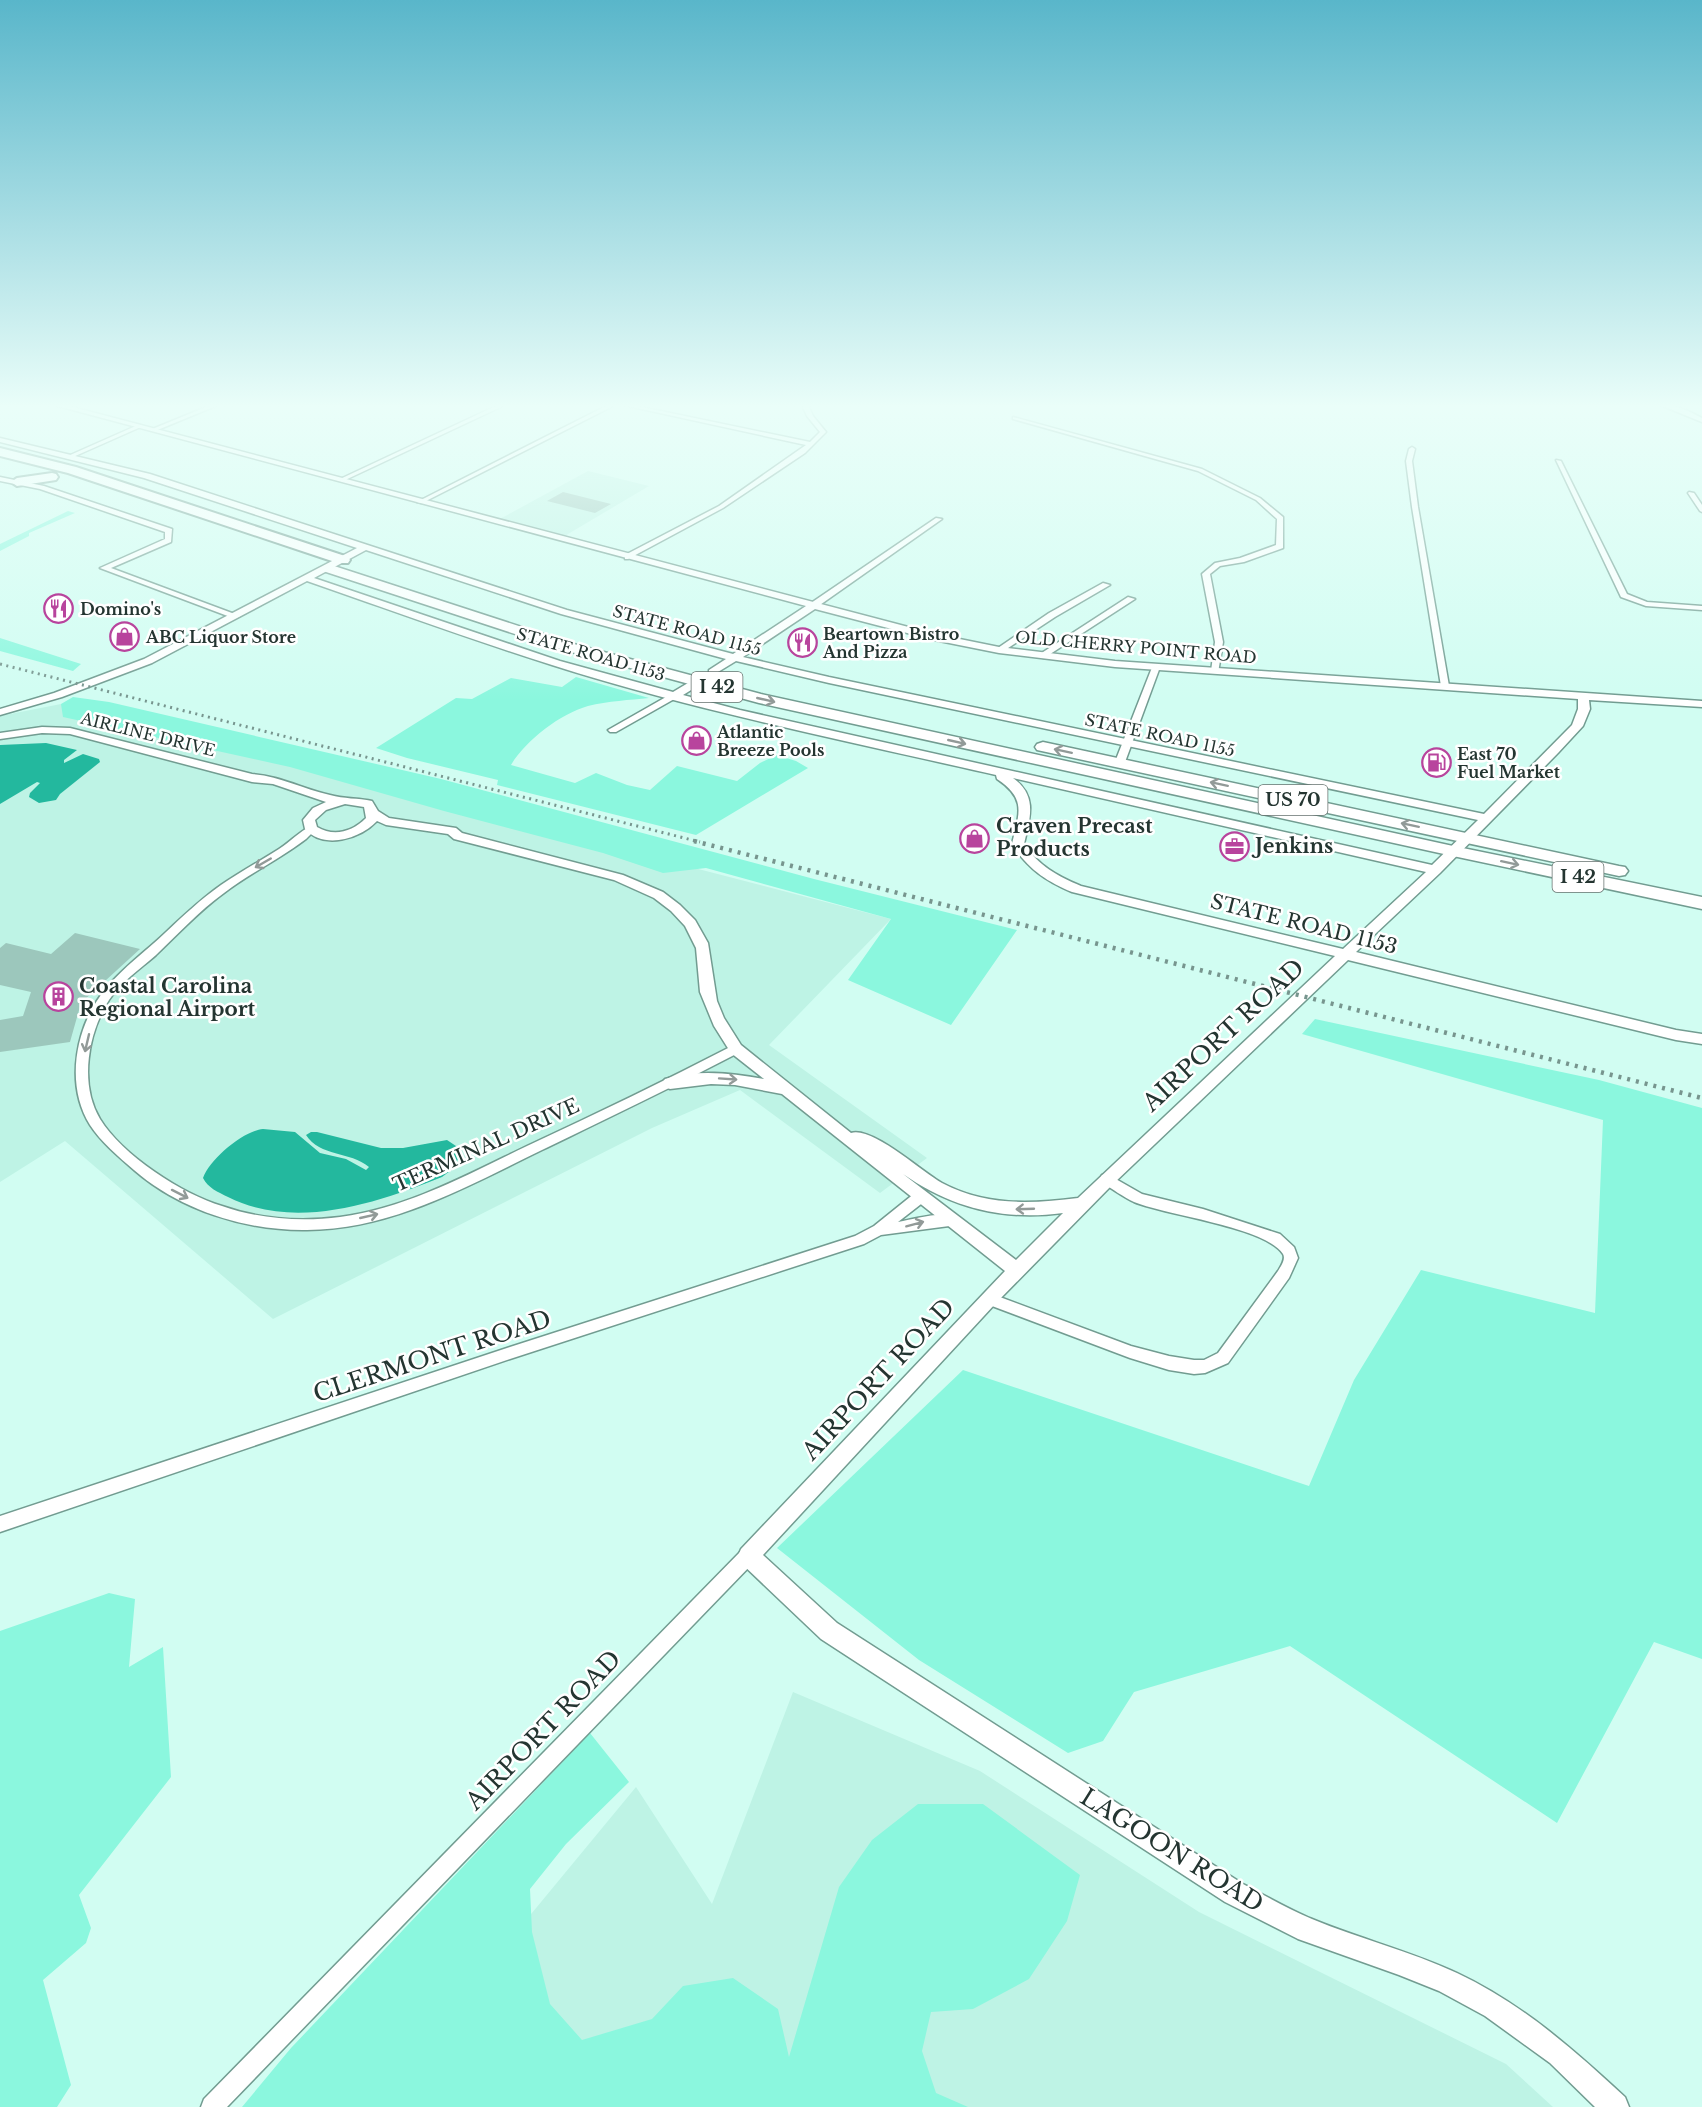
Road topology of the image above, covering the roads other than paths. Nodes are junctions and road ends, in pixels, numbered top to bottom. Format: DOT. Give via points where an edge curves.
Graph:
graph roads {
  1 [pos="90,503"];
  2 [pos="132,503"];
  3 [pos="185,503"];
  4 [pos="231,503"];
  5 [pos="425,503"];
  6 [pos="726,503"];
  7 [pos="1263,503"];
  8 [pos="1415,503"];
  9 [pos="1579,503"];
  10 [pos="938,519"];
  11 [pos="365,547"];
  12 [pos="628,557"];
  13 [pos="343,560"];
  14 [pos="328,568"];
  15 [pos="309,579"];
  16 [pos="1106,585"];
  17 [pos="1131,599"];
  18 [pos="814,605"];
  19 [pos="1702,608"];
  20 [pos="236,616"];
  21 [pos="999,650"];
  22 [pos="1041,656"];
  23 [pos="735,658"];
  24 [pos="1156,667"];
  25 [pos="1215,671"];
  26 [pos="713,672"];
  27 [pos="697,682"];
  28 [pos="1445,687"];
  29 [pos="673,696"];
  30 [pos="1583,696"];
  31 [pos="1702,704"];
  32 [pos="0,712"];
  33 [pos="613,730"];
  34 [pos="0,736"];
  35 [pos="1127,743"];
  36 [pos="1120,762"];
  37 [pos="974,767"];
  38 [pos="252,778"];
  39 [pos="340,801"];
  40 [pos="317,811"];
  41 [pos="374,814"];
  42 [pos="1485,818"];
  43 [pos="311,829"];
  44 [pos="362,829"];
  45 [pos="458,836"];
  46 [pos="1467,837"];
  47 [pos="1453,851"];
  48 [pos="1435,870"];
  49 [pos="1702,890"];
  50 [pos="1702,903"];
  51 [pos="1346,954"];
  52 [pos="1702,1039"];
  53 [pos="736,1049"];
  54 [pos="670,1083"];
  55 [pos="786,1090"];
  56 [pos="837,1131"];
  57 [pos="1107,1179"];
  58 [pos="920,1197"];
  59 [pos="1083,1204"];
  60 [pos="952,1221"];
  61 [pos="879,1230"];
  62 [pos="1017,1271"];
  63 [pos="989,1299"];
  64 [pos="0,1524"];
  65 [pos="748,1556"];
  66 [pos="212,2107"];
  67 [pos="1615,2107"];
  1 -- 20 [label="street" via="169,531 168,540 104,568"];
  2 -- 14 [label="highway, I 42"];
  3 -- 13 [label="highway, US 70"];
  4 -- 11 [label="street, STATE ROAD 1155"];
  5 -- 12 [label="street, OLD CHERRY POINT ROAD"];
  6 -- 12 [label="street"];
  7 -- 25 [label="street" via="1281,518 1280,546 1243,560 1224,562 1206,574 1219,642"];
  8 -- 28 [label="street"];
  9 -- 19 [label="street" via="1624,595 1646,604"];
  10 -- 18 [label="street"];
  11 -- 13 [label="street"];
  11 -- 23 [label="street, STATE ROAD 1155" via="597,622"];
  12 -- 18 [label="street, OLD CHERRY POINT ROAD"];
  13 -- 14 [label="street"];
  13 -- 26 [label="highway, US 70" via="531,623"];
  14 -- 15 [label="street"];
  14 -- 27 [label="highway, I 42" via="569,647"];
  15 -- 20 [label="street"];
  15 -- 29 [label="street, STATE ROAD 1153" via="516,651"];
  16 -- 21 [label="street"];
  17 -- 22 [label="street"];
  18 -- 21 [label="street, OLD CHERRY POINT ROAD"];
  18 -- 23 [label="street"];
  20 -- 32 [label="street" via="142,664"];
  21 -- 22 [label="street, OLD CHERRY POINT ROAD"];
  22 -- 24 [label="street, OLD CHERRY POINT ROAD"];
  23 -- 26 [label="street"];
  23 -- 35 [label="street, STATE ROAD 1155"];
  24 -- 25 [label="street, OLD CHERRY POINT ROAD"];
  24 -- 35 [label="street"];
  25 -- 28 [label="street, OLD CHERRY POINT ROAD"];
  36 -- 26 [label="highway, US 70, one-way" via="894,716"];
  27 -- 29 [label="street"];
  27 -- 47 [label="highway, I 42, one-way"];
  28 -- 30 [label="street, OLD CHERRY POINT ROAD"];
  29 -- 33 [label="street"];
  29 -- 37 [label="street, STATE ROAD 1153"];
  30 -- 31 [label="street, OLD CHERRY POINT ROAD"];
  30 -- 42 [label="street, AIRPORT ROAD" via="1584,709 1577,726"];
  34 -- 38 [label="street, AIRLINE DRIVE" via="70,731"];
  35 -- 36 [label="street"];
  35 -- 42 [label="street, STATE ROAD 1155"];
  46 -- 36 [label="highway, US 70, one-way"];
  37 -- 48 [label="street, STATE ROAD 1153"];
  37 -- 51 [label="street, STATE ROAD 1153" via="1017,785 1027,807 1018,844 1029,863 1048,877 1077,889"];
  38 -- 39 [label="street" via="264,778"];
  38 -- 40 [label="street" via="306,800"];
  39 -- 40 [label="street"];
  39 -- 41 [label="street" via="368,804"];
  40 -- 43 [label="street" via="309,820"];
  41 -- 44 [label="street"];
  41 -- 45 [label="street" via="386,821 452,831"];
  42 -- 46 [label="street, AIRPORT ROAD"];
  43 -- 44 [label="street" via="334,837"];
  43 -- 54 [label="street, TERMINAL DRIVE, one-way" via="212,897 110,991 92,1023 82,1069 88,1111 99,1130 123,1155 163,1185 234,1217 283,1225 339,1223 396,1210 453,1187"];
  44 -- 45 [label="street" via="380,827"];
  45 -- 53 [label="street" via="622,878 657,893 692,926 702,944 711,1006"];
  46 -- 47 [label="street, AIRPORT ROAD"];
  46 -- 49 [label="highway, US 70"];
  47 -- 48 [label="street, AIRPORT ROAD"];
  47 -- 50 [label="highway, I 42, one-way"];
  48 -- 51 [label="street, AIRPORT ROAD"];
  51 -- 52 [label="street, STATE ROAD 1153"];
  51 -- 57 [label="street, AIRPORT ROAD"];
  53 -- 54 [label="street, TERMINAL DRIVE"];
  53 -- 55 [label="street"];
  54 -- 55 [label="street, one-way" via="735,1079"];
  55 -- 56 [label="street"];
  56 -- 58 [label="street"];
  59 -- 56 [label="street, one-way" via="1007,1210 964,1201 936,1188 862,1139"];
  57 -- 59 [label="street, AIRPORT ROAD"];
  57 -- 63 [label="street" via="1138,1198 1264,1233 1289,1251 1284,1274 1223,1358 1205,1366 1169,1363"];
  58 -- 60 [label="street"];
  58 -- 61 [label="street, CLERMONT ROAD"];
  59 -- 62 [label="street, AIRPORT ROAD"];
  61 -- 60 [label="street, CLERMONT ROAD, one-way"];
  60 -- 62 [label="street"];
  61 -- 64 [label="street, CLERMONT ROAD" via="859,1240"];
  62 -- 63 [label="street, AIRPORT ROAD"];
  63 -- 65 [label="street, AIRPORT ROAD"];
  65 -- 66 [label="street, AIRPORT ROAD"];
  65 -- 67 [label="street, LAGOON ROAD" via="829,1631 1234,1893 1307,1930 1400,1962 1494,2007 1559,2054"];
}
